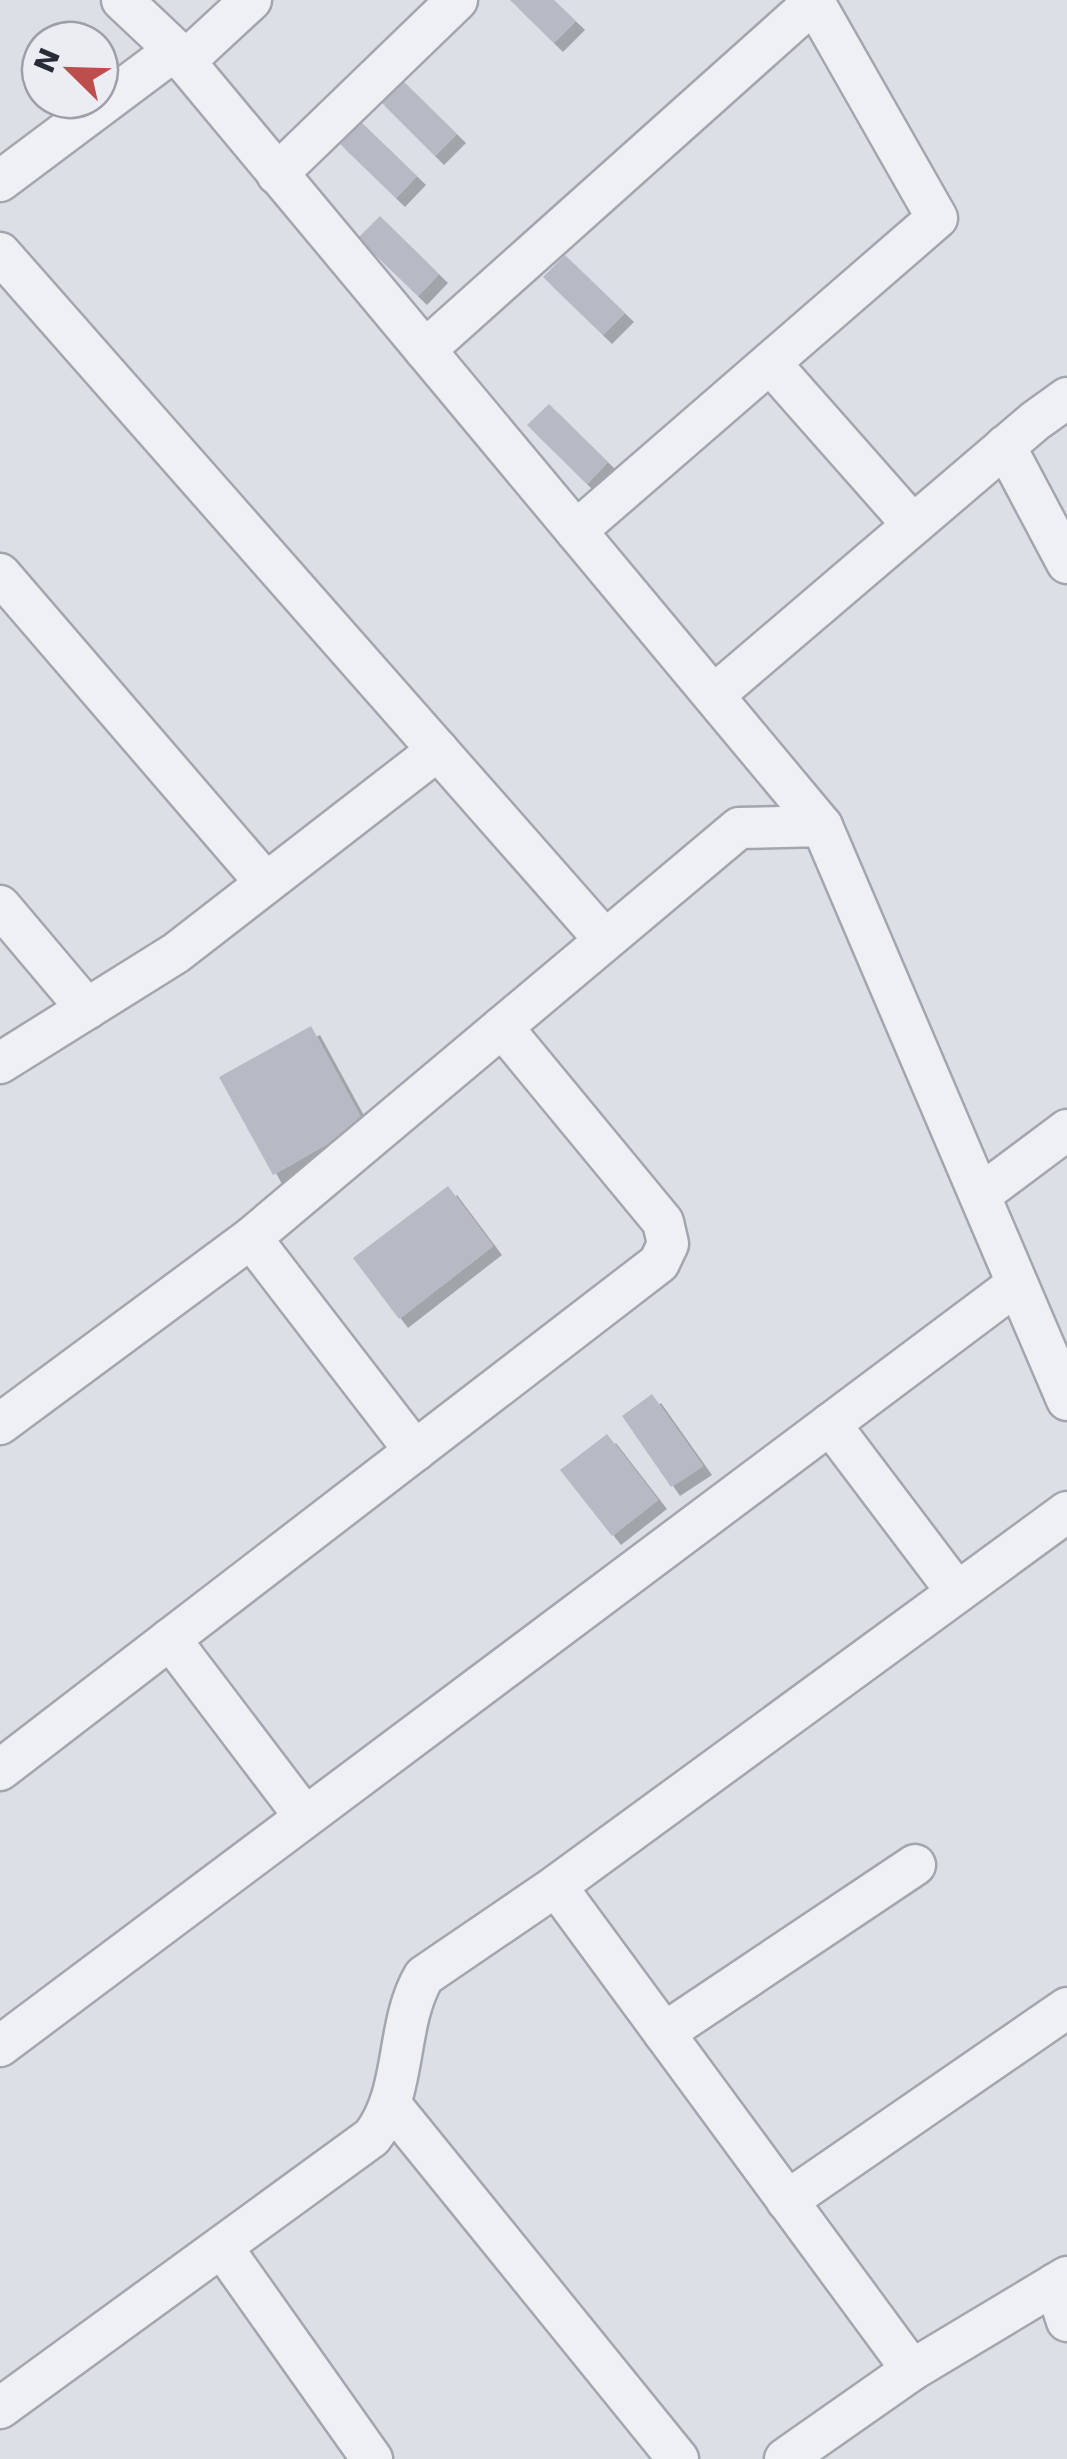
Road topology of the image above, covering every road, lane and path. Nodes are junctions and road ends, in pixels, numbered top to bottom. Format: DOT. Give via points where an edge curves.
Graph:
graph roads {
  1 [pos="122,0"];
  2 [pos="251,0"];
  3 [pos="456,0"];
  4 [pos="814,1"];
  5 [pos="179,56"];
  6 [pos="277,174"];
  7 [pos="0,181"];
  8 [pos="0,253"];
  9 [pos="425,350"];
  10 [pos="770,363"];
  11 [pos="1067,398"];
  12 [pos="1005,446"];
  13 [pos="913,525"];
  14 [pos="576,531"];
  15 [pos="1067,563"];
  16 [pos="0,574"];
  17 [pos="714,695"];
  18 [pos="438,750"];
  19 [pos="822,826"];
  20 [pos="266,882"];
  21 [pos="0,906"];
  22 [pos="605,940"];
  23 [pos="87,1008"];
  24 [pos="502,1026"];
  25 [pos="0,1063"];
  26 [pos="1067,1130"];
  27 [pos="980,1195"];
  28 [pos="251,1238"];
  29 [pos="1018,1284"];
  30 [pos="1067,1400"];
  31 [pos="0,1424"];
  32 [pos="830,1424"];
  33 [pos="415,1451"];
  34 [pos="1067,1512"];
  35 [pos="957,1592"];
  36 [pos="170,1639"];
  37 [pos="0,1770"];
  38 [pos="305,1817"];
  39 [pos="915,1865"];
  40 [pos="556,1886"];
  41 [pos="1067,2008"];
  42 [pos="664,2033"];
  43 [pos="0,2046"];
  44 [pos="391,2104"];
  45 [pos="787,2201"];
  46 [pos="222,2247"];
  47 [pos="1063,2294"];
  48 [pos="912,2370"];
  49 [pos="0,2408"];
  50 [pos="796,2456"];
  51 [pos="372,2459"];
  52 [pos="678,2459"];
  1 -- 5 [label="street"];
  2 -- 5 [label="street"];
  3 -- 6 [label="street"];
  4 -- 9 [label="street"];
  4 -- 10 [label="street" via="937,218"];
  5 -- 6 [label="street"];
  5 -- 7 [label="street"];
  6 -- 9 [label="street"];
  8 -- 18 [label="street"];
  9 -- 14 [label="street"];
  10 -- 13 [label="street"];
  10 -- 14 [label="street"];
  11 -- 12 [label="street"];
  12 -- 13 [label="street"];
  12 -- 15 [label="street"];
  13 -- 17 [label="street"];
  14 -- 17 [label="street"];
  16 -- 20 [label="street"];
  17 -- 19 [label="street"];
  18 -- 20 [label="street"];
  18 -- 22 [label="street"];
  19 -- 22 [label="street" via="738,828"];
  19 -- 27 [label="street"];
  20 -- 23 [label="street" via="176,953"];
  21 -- 23 [label="street"];
  22 -- 24 [label="street"];
  23 -- 25 [label="street"];
  24 -- 28 [label="street"];
  24 -- 33 [label="street" via="663,1222 668,1244 659,1263"];
  26 -- 27 [label="street"];
  27 -- 29 [label="street"];
  28 -- 31 [label="street"];
  28 -- 33 [label="street"];
  29 -- 30 [label="street"];
  29 -- 32 [label="street"];
  32 -- 35 [label="street"];
  32 -- 38 [label="street"];
  33 -- 36 [label="street"];
  34 -- 35 [label="street"];
  35 -- 40 [label="street"];
  36 -- 37 [label="street"];
  36 -- 38 [label="street"];
  38 -- 43 [label="street"];
  39 -- 42 [label="street"];
  40 -- 42 [label="street"];
  40 -- 44 [label="street" via="424,1976 414,1993"];
  41 -- 45 [label="street"];
  42 -- 45 [label="street"];
  44 -- 46 [label="street" via="372,2137"];
  44 -- 52 [label="street"];
  45 -- 48 [label="street"];
  46 -- 49 [label="street"];
  46 -- 51 [label="street"];
  47 -- 48 [label="street"];
  48 -- 50 [label="street"];
}
